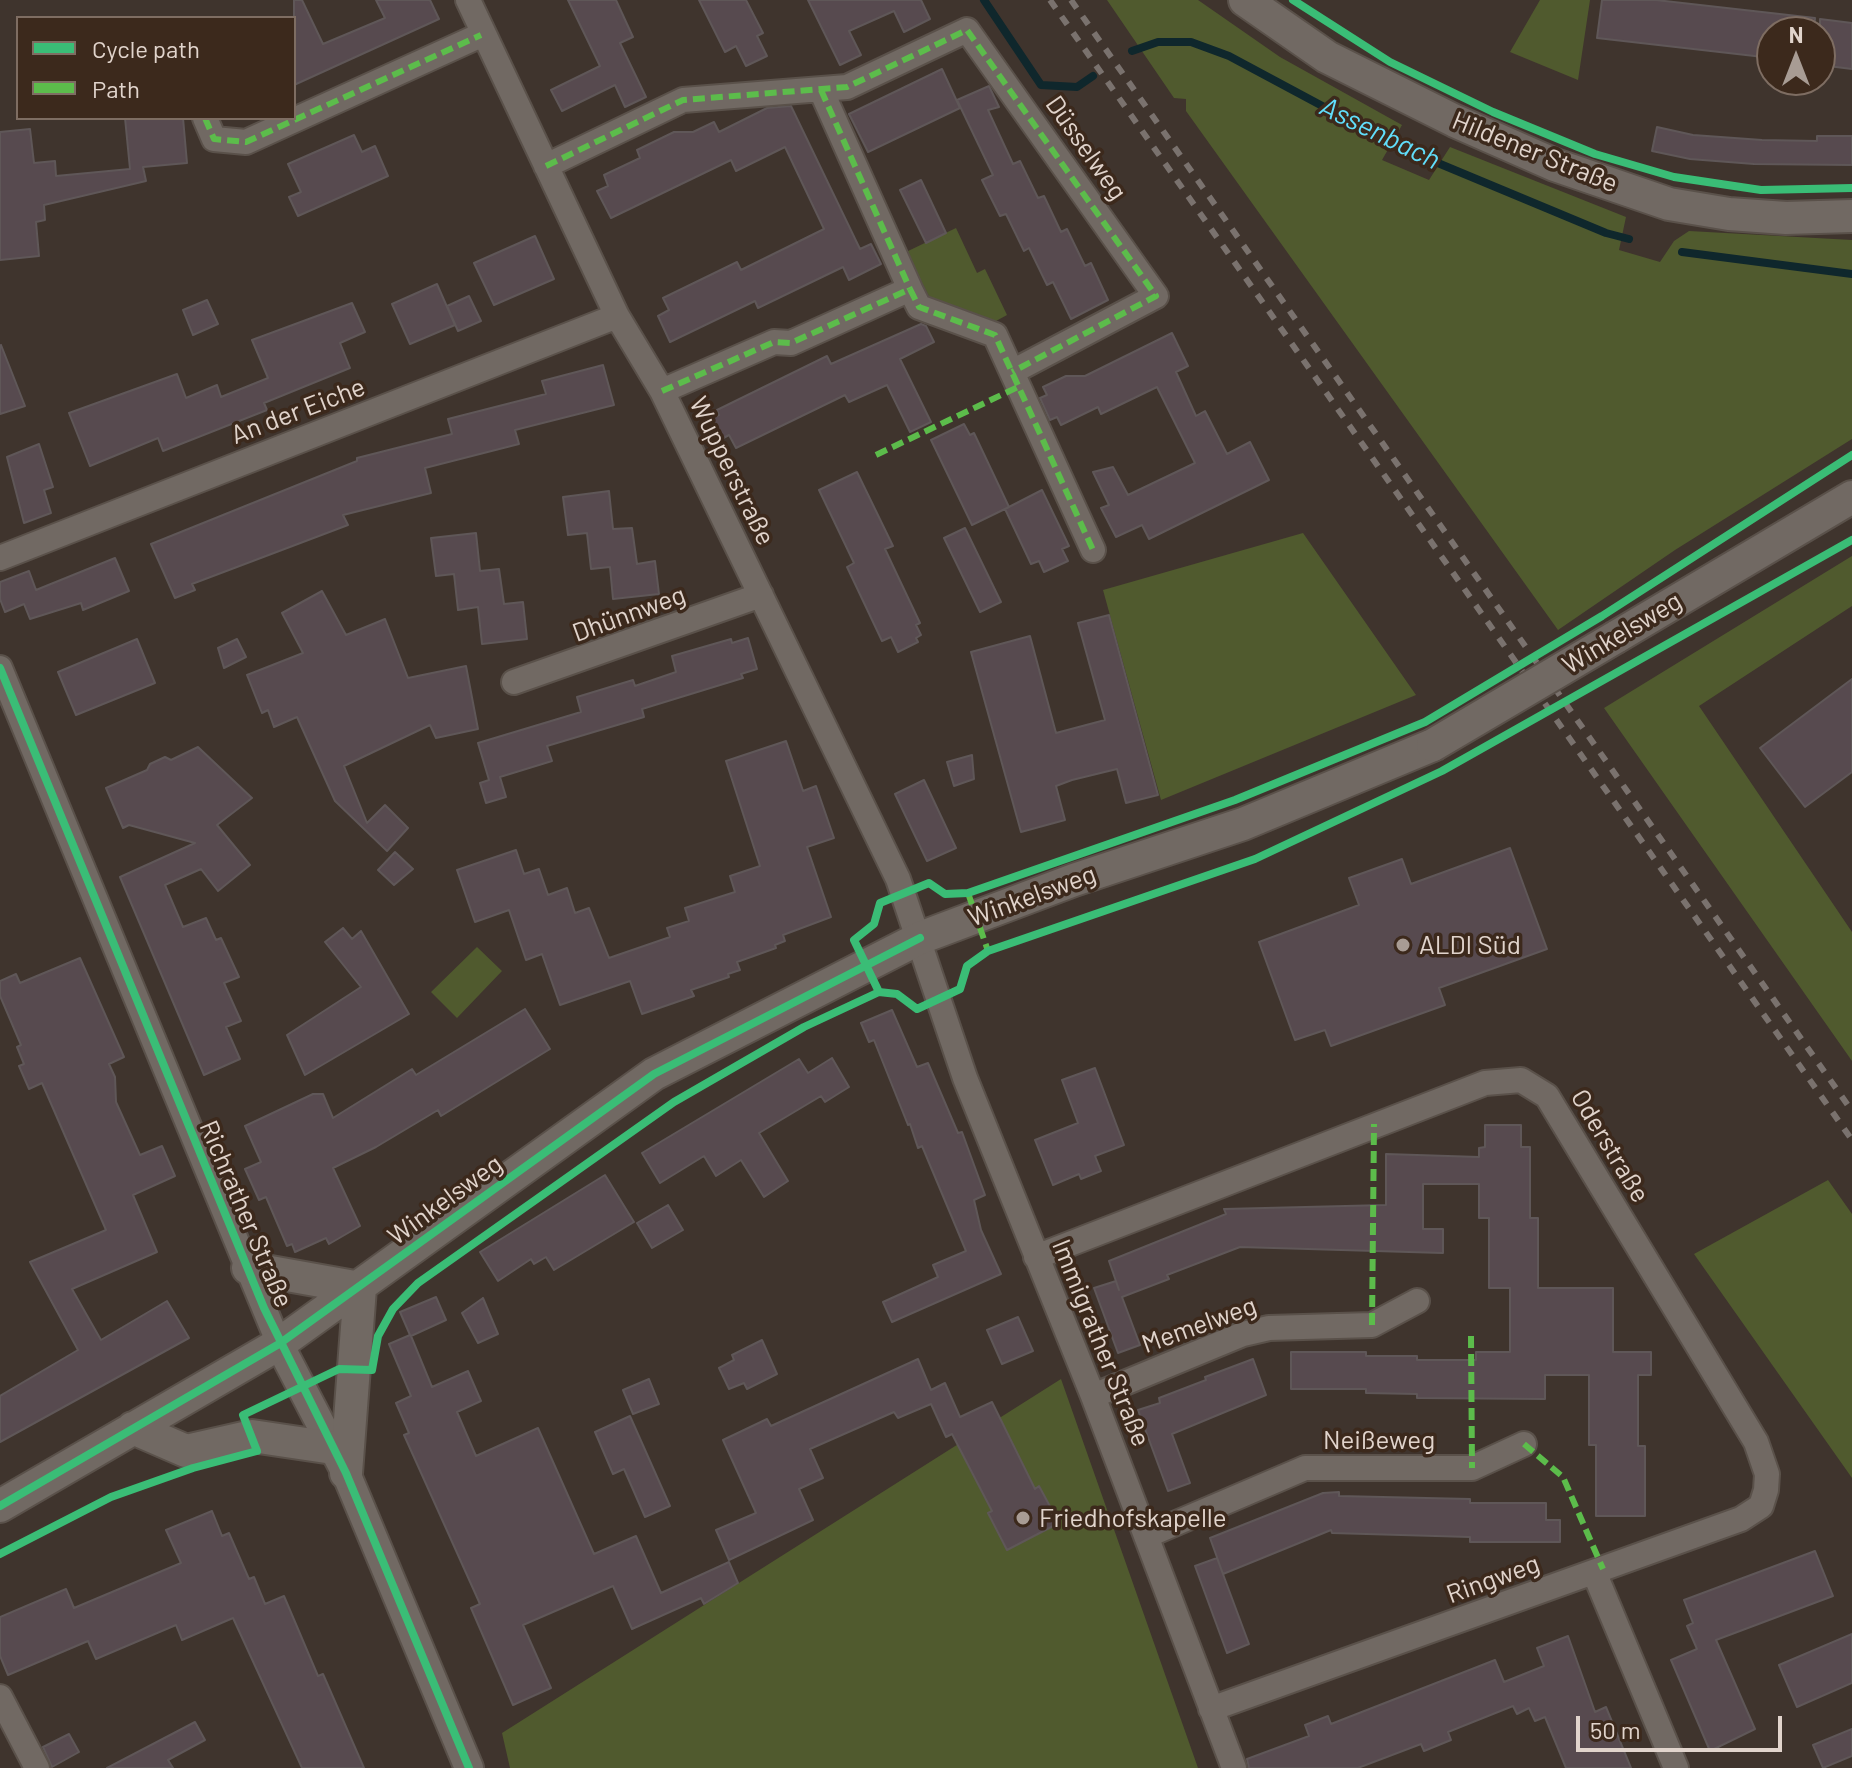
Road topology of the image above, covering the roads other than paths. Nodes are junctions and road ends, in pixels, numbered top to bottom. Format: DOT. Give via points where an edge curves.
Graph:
graph roads {
  1 [pos="468,0"];
  2 [pos="1245,0"];
  3 [pos="481,35"];
  4 [pos="821,90"];
  5 [pos="296,119"];
  6 [pos="206,120"];
  7 [pos="294,120"];
  8 [pos="546,166"];
  9 [pos="1852,216"];
  10 [pos="910,289"];
  11 [pos="617,316"];
  12 [pos="1012,372"];
  13 [pos="662,391"];
  14 [pos="1852,497"];
  15 [pos="1093,550"];
  16 [pos="0,558"];
  17 [pos="761,595"];
  18 [pos="0,668"];
  19 [pos="514,682"];
  20 [pos="920,938"];
  21 [pos="1036,1257"];
  22 [pos="248,1268"];
  23 [pos="360,1288"];
  24 [pos="1417,1301"];
  25 [pos="279,1344"];
  26 [pos="1093,1396"];
  27 [pos="133,1428"];
  28 [pos="1524,1444"];
  29 [pos="340,1461"];
  30 [pos="0,1506"];
  31 [pos="1146,1536"];
  32 [pos="1594,1572"];
  33 [pos="0,1697"];
  34 [pos="1211,1709"];
  35 [pos="37,1768"];
  36 [pos="469,1768"];
  37 [pos="1234,1768"];
  38 [pos="1676,1768"];
  1 -- 3 [label="street, Wupperstraße"];
  2 -- 9 [label="main road, Hildener Straße" via="1327,57 1555,165 1684,207 1786,218"];
  3 -- 5 [label="street"];
  3 -- 8 [label="street, Wupperstraße"];
  4 -- 8 [label="street, Düsselweg" via="683,100"];
  4 -- 10 [label="street"];
  4 -- 12 [label="street, Düsselweg" via="847,87 967,30 1156,296"];
  6 -- 7 [label="street" via="214,139 246,142"];
  8 -- 11 [label="street, Wupperstraße"];
  10 -- 12 [label="street" via="919,307 995,335"];
  10 -- 13 [label="street" via="791,343 774,342"];
  11 -- 13 [label="street, Wupperstraße"];
  11 -- 16 [label="street, An der Eiche"];
  12 -- 15 [label="street"];
  13 -- 17 [label="street, Wupperstraße"];
  14 -- 20 [label="main road, Winkelsweg, bridge" via="1433,745 1243,824"];
  17 -- 19 [label="street, Dhünnweg"];
  17 -- 20 [label="street, Wupperstraße" via="898,879"];
  18 -- 22 [label="street, Richrather Straße"];
  20 -- 21 [label="street, Immigrather Straße" via="965,1078"];
  20 -- 23 [label="main road, Winkelsweg" via="654,1074"];
  21 -- 26 [label="street, Immigrather Straße"];
  21 -- 32 [label="street, Oderstraße" via="1485,1083 1521,1080 1547,1096 1756,1442 1767,1474 1761,1506 1741,1519"];
  22 -- 23 [label="main road"];
  22 -- 25 [label="street, Richrather Straße"];
  23 -- 25 [label="main road, Winkelsweg"];
  23 -- 29 [label="main road"];
  24 -- 26 [label="street, Memelweg" via="1372,1325 1269,1328 1243,1334"];
  25 -- 27 [label="main road, Winkelsweg"];
  25 -- 29 [label="street, Richrather Straße"];
  26 -- 31 [label="street, Immigrather Straße"];
  27 -- 29 [label="main road" via="186,1451 252,1436"];
  27 -- 30 [label="main road, Winkelsweg"];
  28 -- 31 [label="street, Neißeweg" via="1472,1468 1305,1468"];
  29 -- 36 [label="street, Richrather Straße"];
  31 -- 34 [label="street, Immigrather Straße"];
  32 -- 34 [label="street, Ringweg"];
  32 -- 38 [label="street"];
  33 -- 35 [label="street"];
  34 -- 37 [label="street, Immigrather Straße"];
}
